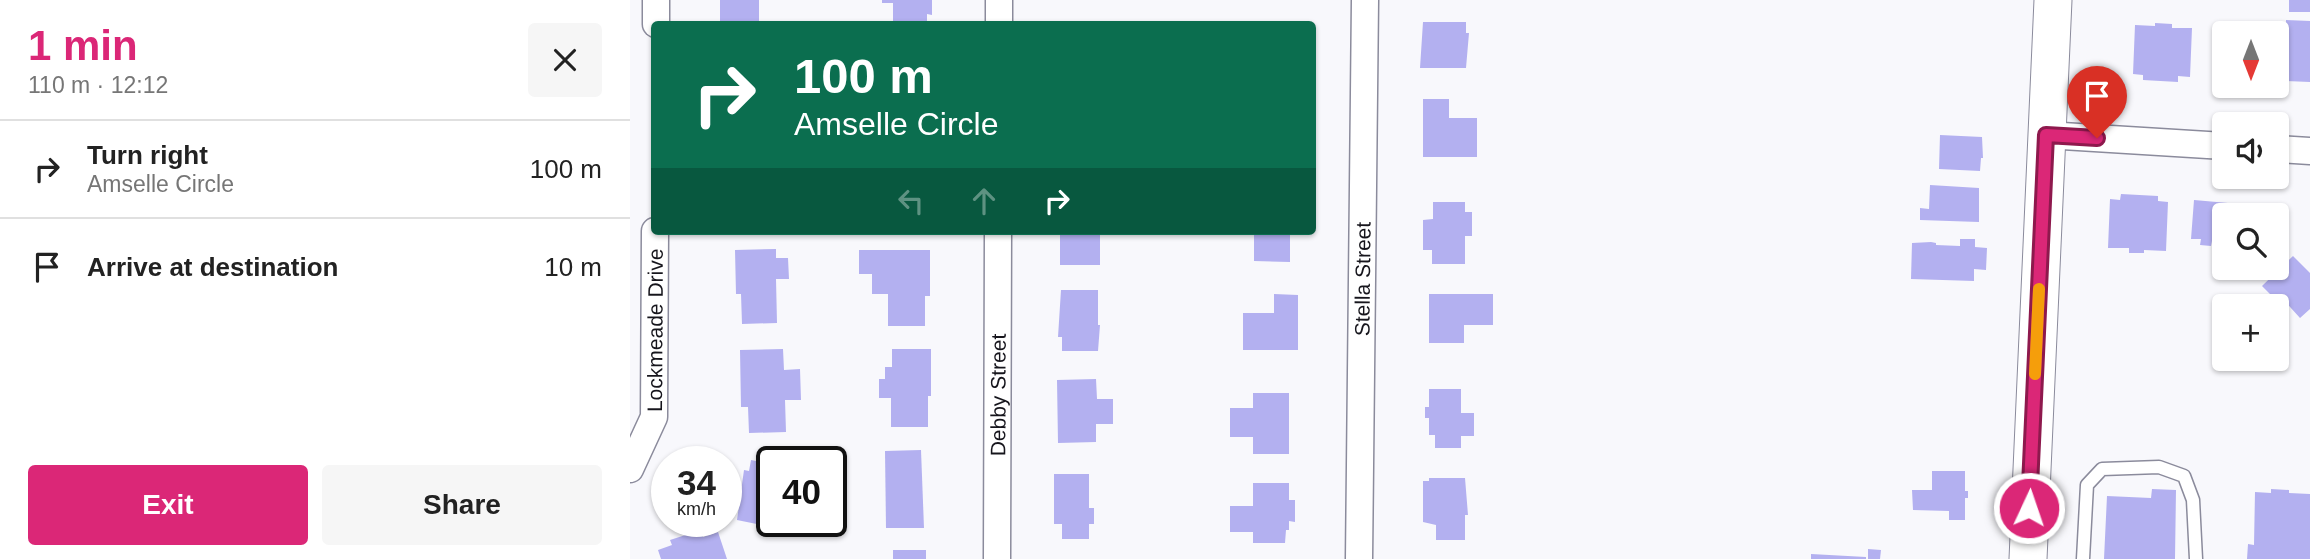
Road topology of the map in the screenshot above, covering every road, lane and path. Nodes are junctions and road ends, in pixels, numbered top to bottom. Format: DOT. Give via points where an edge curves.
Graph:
graph roads {
  1 [pos="656,0"];
  2 [pos="999,0"];
  3 [pos="1365,0"];
  4 [pos="2053,0"];
  5 [pos="656,21"];
  6 [pos="999,21"];
  7 [pos="2046,135"];
  8 [pos="2212,145"];
  9 [pos="2289,150"];
  10 [pos="2310,151"];
  11 [pos="655,235"];
  12 [pos="998,235"];
  13 [pos="630,469"];
  14 [pos="997,559"];
  15 [pos="1359,559"];
  16 [pos="2028,559"];
  17 [pos="2082,559"];
  18 [pos="2196,559"];
  1 -- 5 [label="street"];
  2 -- 6 [label="street"];
  3 -- 15 [label="street, Stella Street"];
  4 -- 7 [label="street"];
  7 -- 8 [label="street"];
  7 -- 16 [label="street"];
  9 -- 10 [label="street"];
  11 -- 13 [label="street, Lockmeade Drive" via="654,417"];
  12 -- 14 [label="street, Debby Street"];
  17 -- 18 [label="lane" via="2087,485 2102,470 2159,467 2184,476 2193,500"];
}
